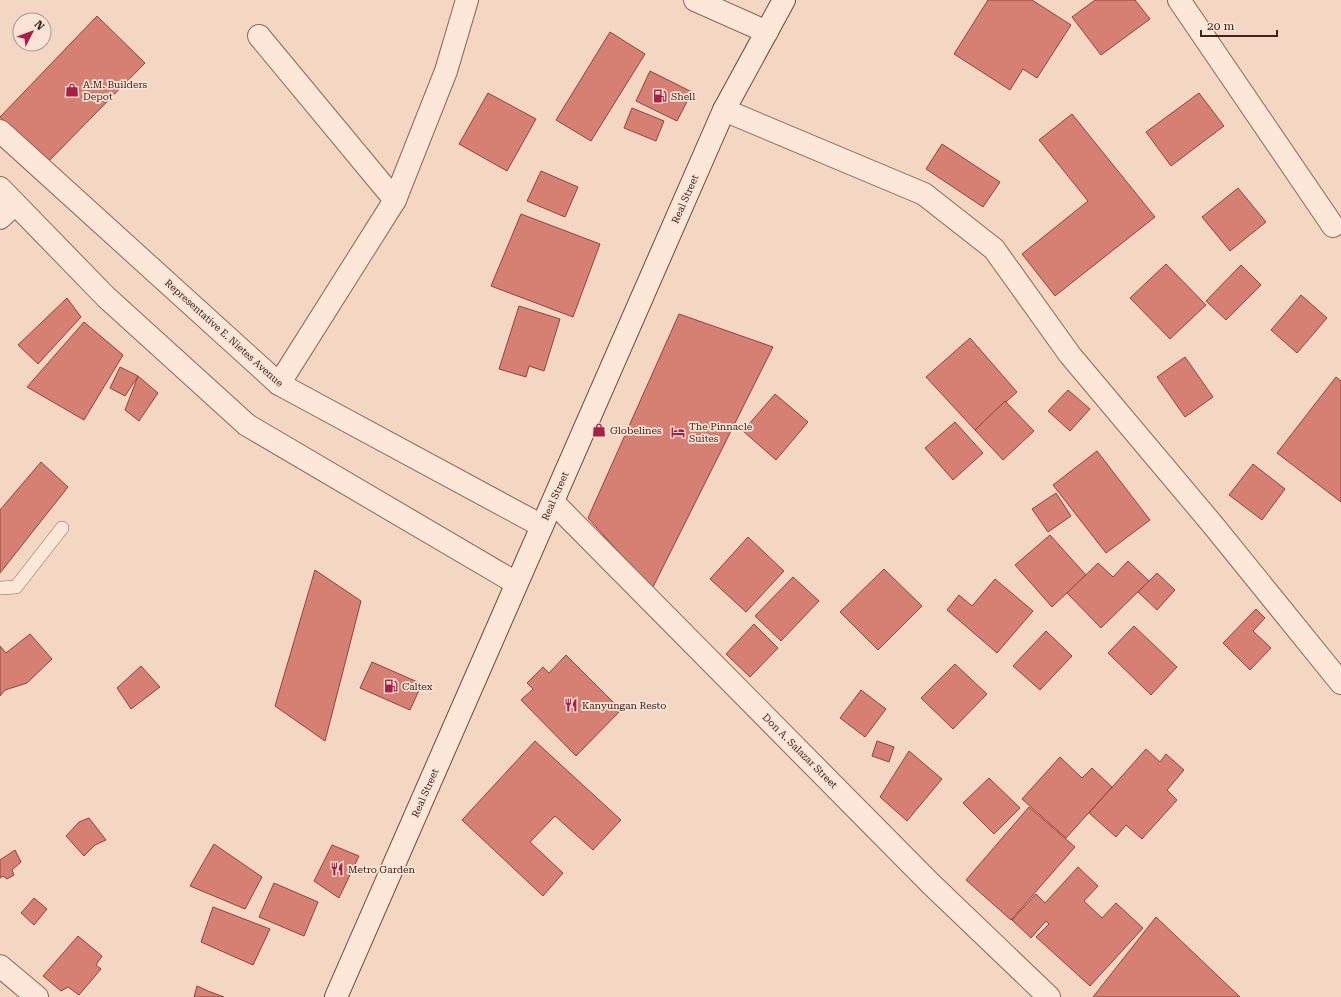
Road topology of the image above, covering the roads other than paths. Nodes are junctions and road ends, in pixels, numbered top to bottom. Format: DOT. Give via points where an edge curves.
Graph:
graph roads {
  1 [pos="468,0"];
  2 [pos="695,0"];
  3 [pos="784,0"];
  4 [pos="1179,0"];
  5 [pos="767,32"];
  6 [pos="259,36"];
  7 [pos="724,110"];
  8 [pos="0,131"];
  9 [pos="0,188"];
  10 [pos="395,200"];
  11 [pos="8,211"];
  12 [pos="1333,226"];
  13 [pos="279,384"];
  14 [pos="553,502"];
  15 [pos="542,526"];
  16 [pos="62,528"];
  17 [pos="516,583"];
  18 [pos="0,588"];
  19 [pos="1341,683"];
  20 [pos="0,966"];
  21 [pos="37,997"];
  22 [pos="336,997"];
  23 [pos="1049,997"];
  1 -- 10 [label="street" via="446,71"];
  2 -- 5 [label="street"];
  3 -- 5 [label="street, Real Street"];
  4 -- 12 [label="street"];
  5 -- 7 [label="street, Real Street"];
  6 -- 10 [label="street"];
  7 -- 14 [label="street, Real Street"];
  7 -- 19 [label="street" via="924,194 994,249 1070,355"];
  8 -- 13 [label="street, Representative E. Nietes Avenue"];
  9 -- 11 [label="street"];
  10 -- 13 [label="street"];
  11 -- 17 [label="street" via="247,425"];
  13 -- 15 [label="street, Representative E. Nietes Avenue"];
  14 -- 15 [label="street, Real Street"];
  14 -- 23 [label="street, Don A. Salazar Street" via="931,884"];
  15 -- 17 [label="street, Real Street"];
  16 -- 18 [label="lane" via="16,587"];
  17 -- 22 [label="street, Real Street"];
  20 -- 21 [label="street"];
}
